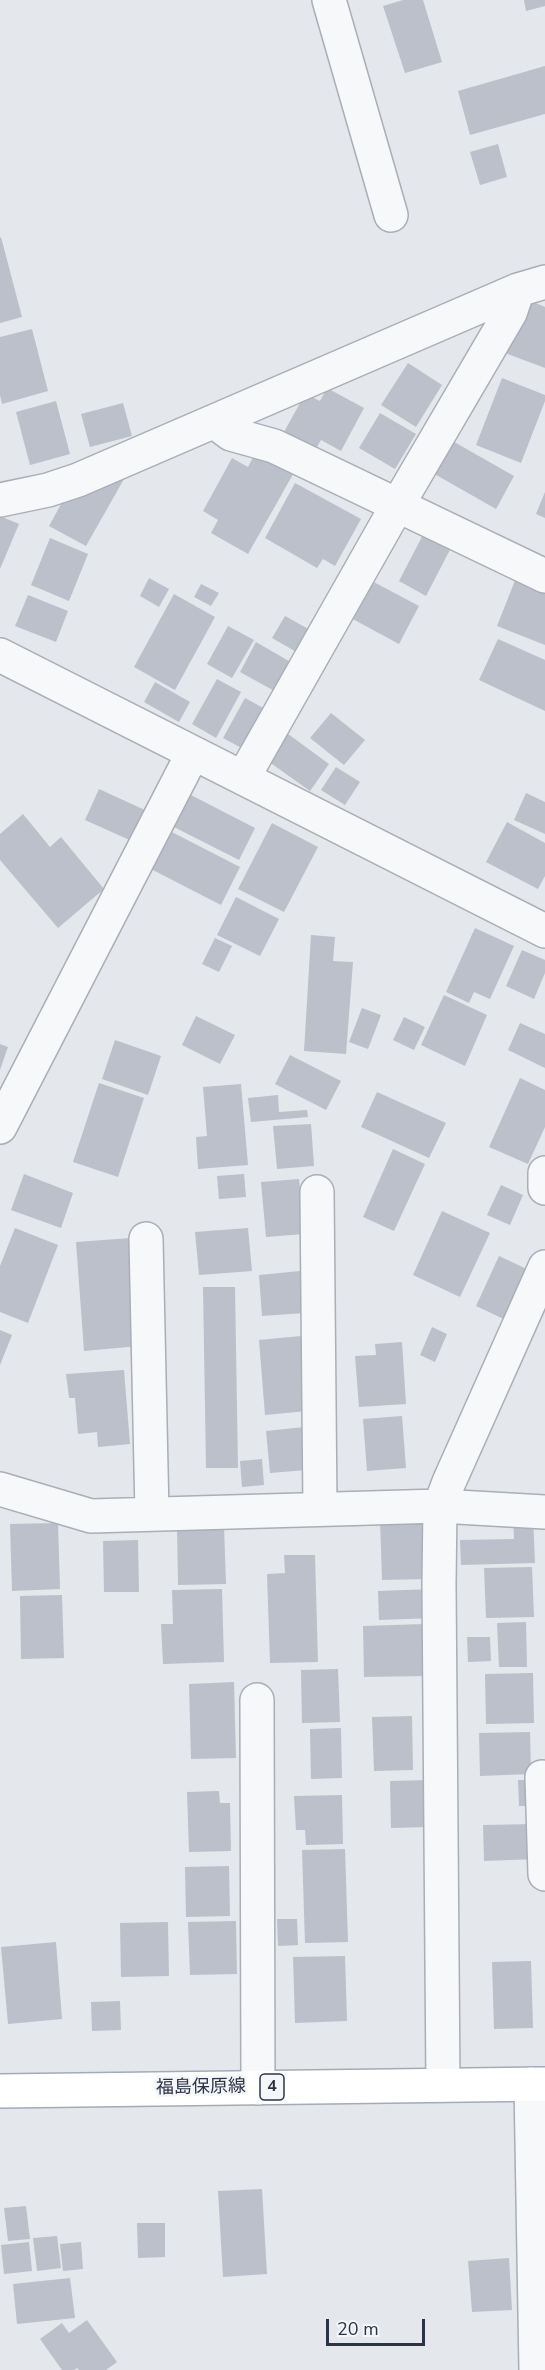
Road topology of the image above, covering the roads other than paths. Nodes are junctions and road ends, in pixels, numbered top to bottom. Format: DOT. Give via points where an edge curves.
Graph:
graph roads {
  1 [pos="329,0"];
  2 [pos="391,215"];
  3 [pos="532,286"];
  4 [pos="215,422"];
  5 [pos="0,501"];
  6 [pos="397,506"];
  7 [pos="545,576"];
  8 [pos="0,655"];
  9 [pos="193,753"];
  10 [pos="243,778"];
  11 [pos="545,931"];
  12 [pos="8,1097"];
  13 [pos="0,1127"];
  14 [pos="545,1173"];
  15 [pos="545,1188"];
  16 [pos="317,1192"];
  17 [pos="146,1239"];
  18 [pos="545,1267"];
  19 [pos="0,1489"];
  20 [pos="440,1506"];
  21 [pos="320,1509"];
  22 [pos="545,1512"];
  23 [pos="152,1514"];
  24 [pos="257,1700"];
  25 [pos="542,1777"];
  26 [pos="545,1874"];
  27 [pos="538,2084"];
  28 [pos="443,2085"];
  29 [pos="258,2088"];
  30 [pos="0,2091"];
  31 [pos="536,2370"];
  1 -- 2 [label="street"];
  3 -- 4 [label="street"];
  3 -- 6 [label="street" via="510,313"];
  4 -- 5 [label="street" via="78,480"];
  4 -- 6 [label="street" via="231,434 274,446"];
  6 -- 7 [label="street"];
  6 -- 10 [label="street"];
  8 -- 9 [label="street"];
  9 -- 10 [label="street"];
  9 -- 12 [label="street"];
  10 -- 11 [label="street"];
  12 -- 13 [label="street"];
  14 -- 15 [label="street"];
  16 -- 21 [label="street"];
  17 -- 23 [label="street"];
  18 -- 20 [label="street"];
  19 -- 23 [label="street" via="91,1516"];
  20 -- 21 [label="street"];
  20 -- 22 [label="street"];
  20 -- 28 [label="street"];
  21 -- 23 [label="street"];
  24 -- 29 [label="street"];
  25 -- 26 [label="street"];
  27 -- 28 [label="main road, 福島保原線 / 4"];
  27 -- 31 [label="street"];
  28 -- 29 [label="main road, 福島保原線 / 4"];
  29 -- 30 [label="main road, 福島保原線 / 4"];
}
